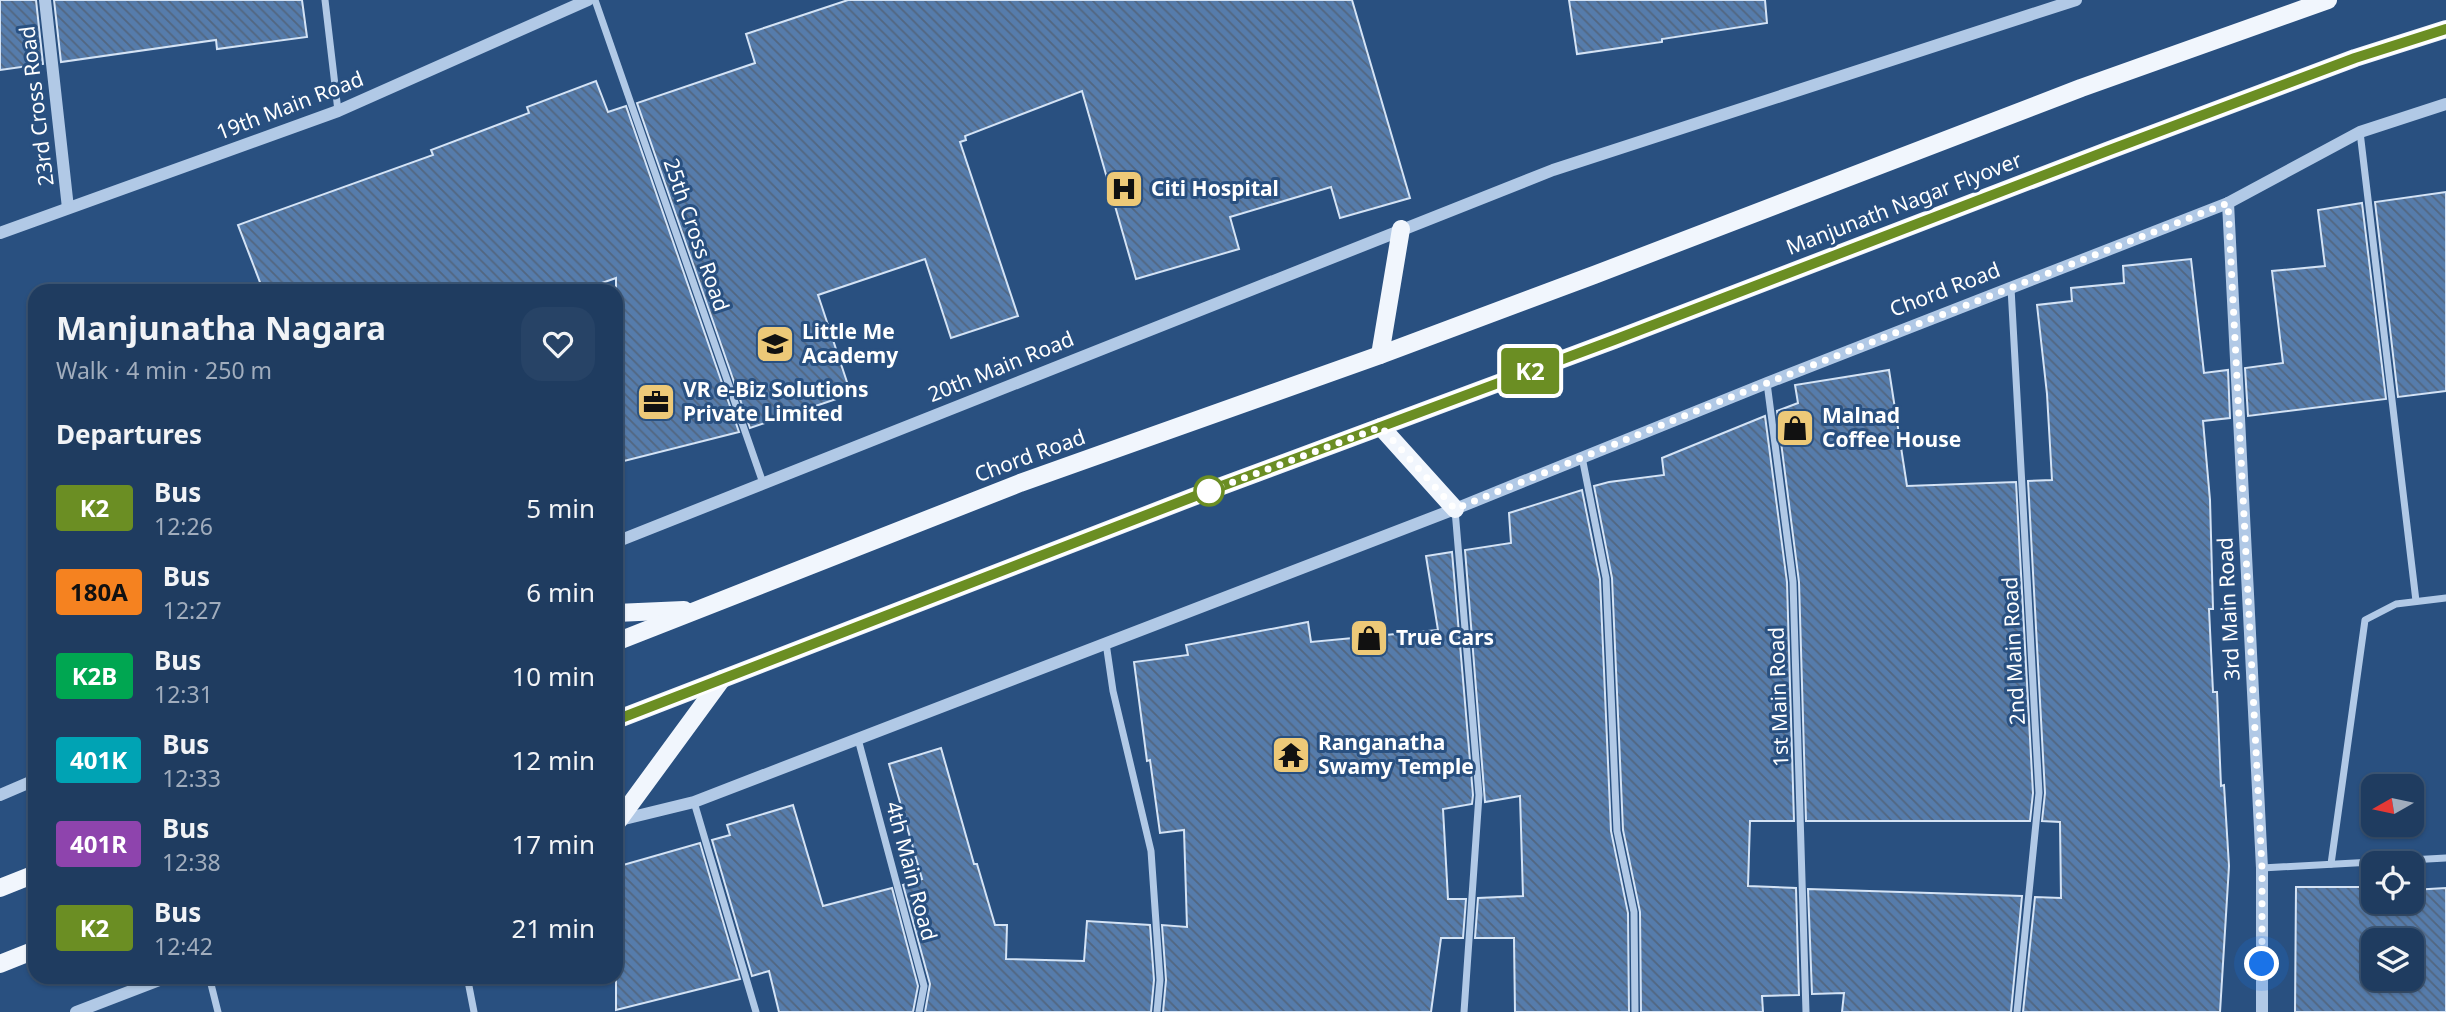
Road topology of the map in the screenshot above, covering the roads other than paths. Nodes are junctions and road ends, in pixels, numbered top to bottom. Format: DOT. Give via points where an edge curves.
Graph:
graph roads {
  1 [pos="44,0"];
  2 [pos="326,0"];
  3 [pos="588,0"];
  4 [pos="595,0"];
  5 [pos="2076,0"];
  6 [pos="2328,0"];
  7 [pos="2446,29"];
  8 [pos="2446,104"];
  9 [pos="338,111"];
  10 [pos="2360,132"];
  11 [pos="2228,203"];
  12 [pos="68,208"];
  13 [pos="1401,229"];
  14 [pos="0,233"];
  15 [pos="2011,288"];
  16 [pos="1380,355"];
  17 [pos="1767,383"];
  18 [pos="1381,427"];
  19 [pos="1582,457"];
  20 [pos="763,482"];
  21 [pos="1455,509"];
  22 [pos="623,539"];
  23 [pos="2446,598"];
  24 [pos="2416,601"];
  25 [pos="698,610"];
  26 [pos="623,612"];
  27 [pos="623,639"];
  28 [pos="1106,643"];
  29 [pos="722,679"];
  30 [pos="623,717"];
  31 [pos="858,739"];
  32 [pos="28,783"];
  33 [pos="0,794"];
  34 [pos="694,802"];
  35 [pos="623,813"];
  36 [pos="623,820"];
  37 [pos="2446,858"];
  38 [pos="2331,864"];
  39 [pos="2262,868"];
  40 [pos="28,877"];
  41 [pos="0,888"];
  42 [pos="28,953"];
  43 [pos="0,964"];
  44 [pos="149,984"];
  45 [pos="211,984"];
  46 [pos="469,984"];
  47 [pos="76,1012"];
  48 [pos="218,1012"];
  49 [pos="474,1012"];
  50 [pos="756,1012"];
  51 [pos="919,1012"];
  52 [pos="1157,1012"];
  53 [pos="1464,1012"];
  54 [pos="1635,1012"];
  55 [pos="1806,1012"];
  56 [pos="2017,1012"];
  57 [pos="2262,1012"];
  1 -- 12 [label="street, 23rd Cross Road"];
  2 -- 9 [label="street"];
  3 -- 9 [label="street, 19th Main Road"];
  4 -- 20 [label="street, 25th Cross Road"];
  5 -- 13 [label="street" via="1553,170"];
  6 -- 16 [label="main road" via="2081,88"];
  7 -- 18 [label="main road, Manjunath Nagar Flyover" via="2342,63"];
  8 -- 10 [label="street, Chord Road"];
  9 -- 12 [label="street, 19th Main Road"];
  10 -- 11 [label="street, Chord Road"];
  10 -- 24 [label="street"];
  11 -- 15 [label="street, Chord Road"];
  11 -- 39 [label="street, 3rd Main Road"];
  12 -- 14 [label="street, 19th Main Road"];
  13 -- 16 [label="main road"];
  13 -- 20 [label="street, 20th Main Road"];
  15 -- 17 [label="street, Chord Road"];
  15 -- 56 [label="street, 2nd Main Road" via="2039,793"];
  16 -- 25 [label="main road, Chord Road" via="1020,483"];
  17 -- 19 [label="street, Chord Road"];
  17 -- 55 [label="street, 1st Main Road" via="1793,582"];
  18 -- 21 [label="main road"];
  18 -- 29 [label="main road"];
  19 -- 21 [label="street, Chord Road"];
  19 -- 54 [label="street" via="1606,578 1617,831 1634,912"];
  20 -- 22 [label="street, 20th Main Road"];
  21 -- 28 [label="street, Chord Road"];
  21 -- 53 [label="street" via="1479,795"];
  23 -- 24 [label="street"];
  24 -- 38 [label="street" via="2396,604 2365,620"];
  25 -- 26 [label="main road"];
  25 -- 27 [label="main road, Chord Road"];
  28 -- 31 [label="street, Chord Road"];
  28 -- 52 [label="street" via="1151,851 1160,980"];
  29 -- 30 [label="main road"];
  29 -- 35 [label="main road"];
  31 -- 34 [label="street, Chord Road"];
  31 -- 51 [label="street, 4th Main Road" via="924,986"];
  32 -- 33 [label="street"];
  34 -- 36 [label="street, Chord Road"];
  34 -- 50 [label="street"];
  37 -- 38 [label="street"];
  38 -- 39 [label="street"];
  39 -- 57 [label="street, 3rd Main Road"];
  40 -- 41 [label="main road"];
  42 -- 43 [label="main road"];
  44 -- 47 [label="street"];
  45 -- 48 [label="street"];
  46 -- 49 [label="street"];
}
